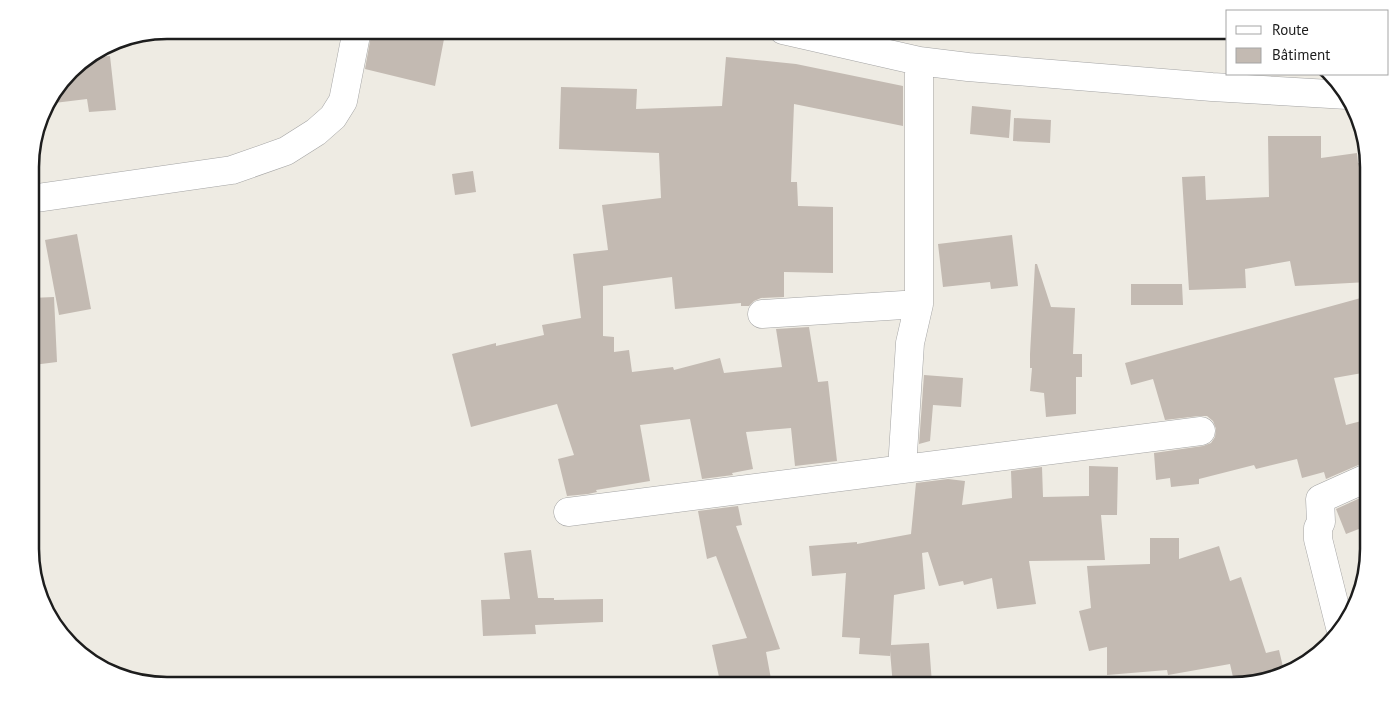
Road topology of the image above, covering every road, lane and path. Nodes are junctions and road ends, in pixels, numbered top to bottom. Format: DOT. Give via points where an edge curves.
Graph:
graph roads {
  1 [pos="355,39"];
  2 [pos="822,39"];
  3 [pos="919,61"];
  4 [pos="1338,94"];
  5 [pos="39,198"];
  6 [pos="919,304"];
  7 [pos="762,314"];
  8 [pos="1201,431"];
  9 [pos="902,469"];
  10 [pos="1360,481"];
  11 [pos="568,512"];
  12 [pos="1339,620"];
  1 -- 5 [label="street" via="344,101 333,117 316,132 286,151 232,170"];
  2 -- 3 [label="street"];
  3 -- 4 [label="street" via="1193,86"];
  3 -- 6 [label="street"];
  6 -- 7 [label="street"];
  6 -- 9 [label="street" via="910,343"];
  8 -- 9 [label="street"];
  9 -- 11 [label="street"];
  10 -- 12 [label="street" via="1320,499 1318,539"];
}
